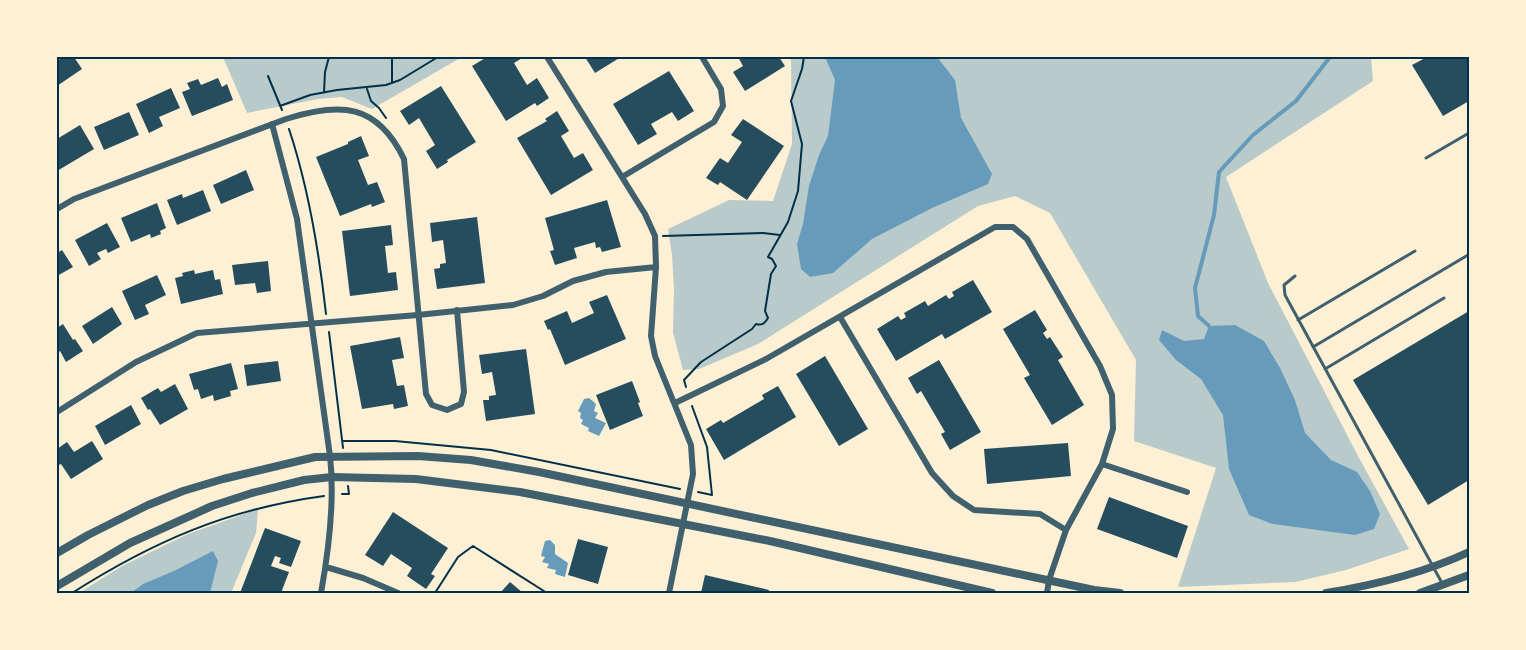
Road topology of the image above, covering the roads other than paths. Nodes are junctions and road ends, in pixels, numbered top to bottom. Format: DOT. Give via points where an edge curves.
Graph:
graph roads {
  1 [pos="547,57"];
  2 [pos="702,57"];
  3 [pos="272,124"];
  4 [pos="1469,134"];
  5 [pos="1426,158"];
  6 [pos="622,177"];
  7 [pos="57,209"];
  8 [pos="1414,251"];
  9 [pos="1468,255"];
  10 [pos="656,267"];
  11 [pos="1295,276"];
  12 [pos="1444,298"];
  13 [pos="457,310"];
  14 [pos="418,315"];
  15 [pos="840,317"];
  16 [pos="1298,320"];
  17 [pos="311,323"];
  18 [pos="1313,347"];
  19 [pos="1324,369"];
  20 [pos="675,403"];
  21 [pos="57,412"];
  22 [pos="330,456"];
  23 [pos="1102,464"];
  24 [pos="332,477"];
  25 [pos="1187,492"];
  26 [pos="687,503"];
  27 [pos="682,525"];
  28 [pos="1066,530"];
  29 [pos="1469,552"];
  30 [pos="57,553"];
  31 [pos="1433,566"];
  32 [pos="326,567"];
  33 [pos="1469,575"];
  34 [pos="1049,580"];
  35 [pos="1443,585"];
  36 [pos="57,586"];
  37 [pos="321,593"];
  38 [pos="398,593"];
  39 [pos="669,593"];
  40 [pos="992,593"];
  41 [pos="1047,593"];
  42 [pos="1120,593"];
  43 [pos="1326,593"];
  44 [pos="1420,593"];
  1 -- 6 [label="street"];
  2 -- 6 [label="street" via="721,88 723,106 714,122"];
  3 -- 7 [label="street" via="74,199"];
  3 -- 14 [label="street" via="312,111 339,108 380,124 394,139 404,159"];
  3 -- 17 [label="street" via="297,219"];
  4 -- 5 [label="lane"];
  6 -- 10 [label="street" via="655,236"];
  8 -- 16 [label="lane"];
  9 -- 18 [label="lane"];
  10 -- 13 [label="street" via="606,272 513,305"];
  10 -- 20 [label="street" via="651,336"];
  11 -- 16 [label="lane" via="1284,289"];
  12 -- 19 [label="lane"];
  13 -- 14 [label="street"];
  13 -- 14 [label="street" via="464,392 461,404 447,410 432,405 426,394"];
  14 -- 17 [label="street"];
  15 -- 20 [label="street" via="766,360"];
  15 -- 23 [label="street" via="995,227 1013,227 1027,238 1100,366 1112,395 1113,429"];
  15 -- 28 [label="street" via="932,473 953,496 974,510 1040,514"];
  16 -- 18 [label="lane"];
  17 -- 21 [label="street" via="197,333 136,362"];
  17 -- 22 [label="street"];
  18 -- 19 [label="lane"];
  19 -- 31 [label="lane"];
  20 -- 26 [label="street" via="691,445 693,474"];
  22 -- 24 [label="street"];
  22 -- 26 [label="street" via="471,460"];
  22 -- 30 [label="street" via="265,468 183,491"];
  23 -- 25 [label="street"];
  23 -- 28 [label="street"];
  24 -- 27 [label="street" via="471,485"];
  24 -- 32 [label="street"];
  24 -- 36 [label="street" via="304,480 212,506 130,543"];
  26 -- 27 [label="street"];
  26 -- 34 [label="street"];
  27 -- 39 [label="street"];
  27 -- 40 [label="street" via="770,541"];
  28 -- 34 [label="street"];
  29 -- 31 [label="street"];
  31 -- 35 [label="lane"];
  31 -- 43 [label="street"];
  32 -- 37 [label="street"];
  32 -- 38 [label="street"];
  33 -- 35 [label="street"];
  34 -- 41 [label="street"];
  34 -- 42 [label="street"];
  35 -- 44 [label="street"];
}
